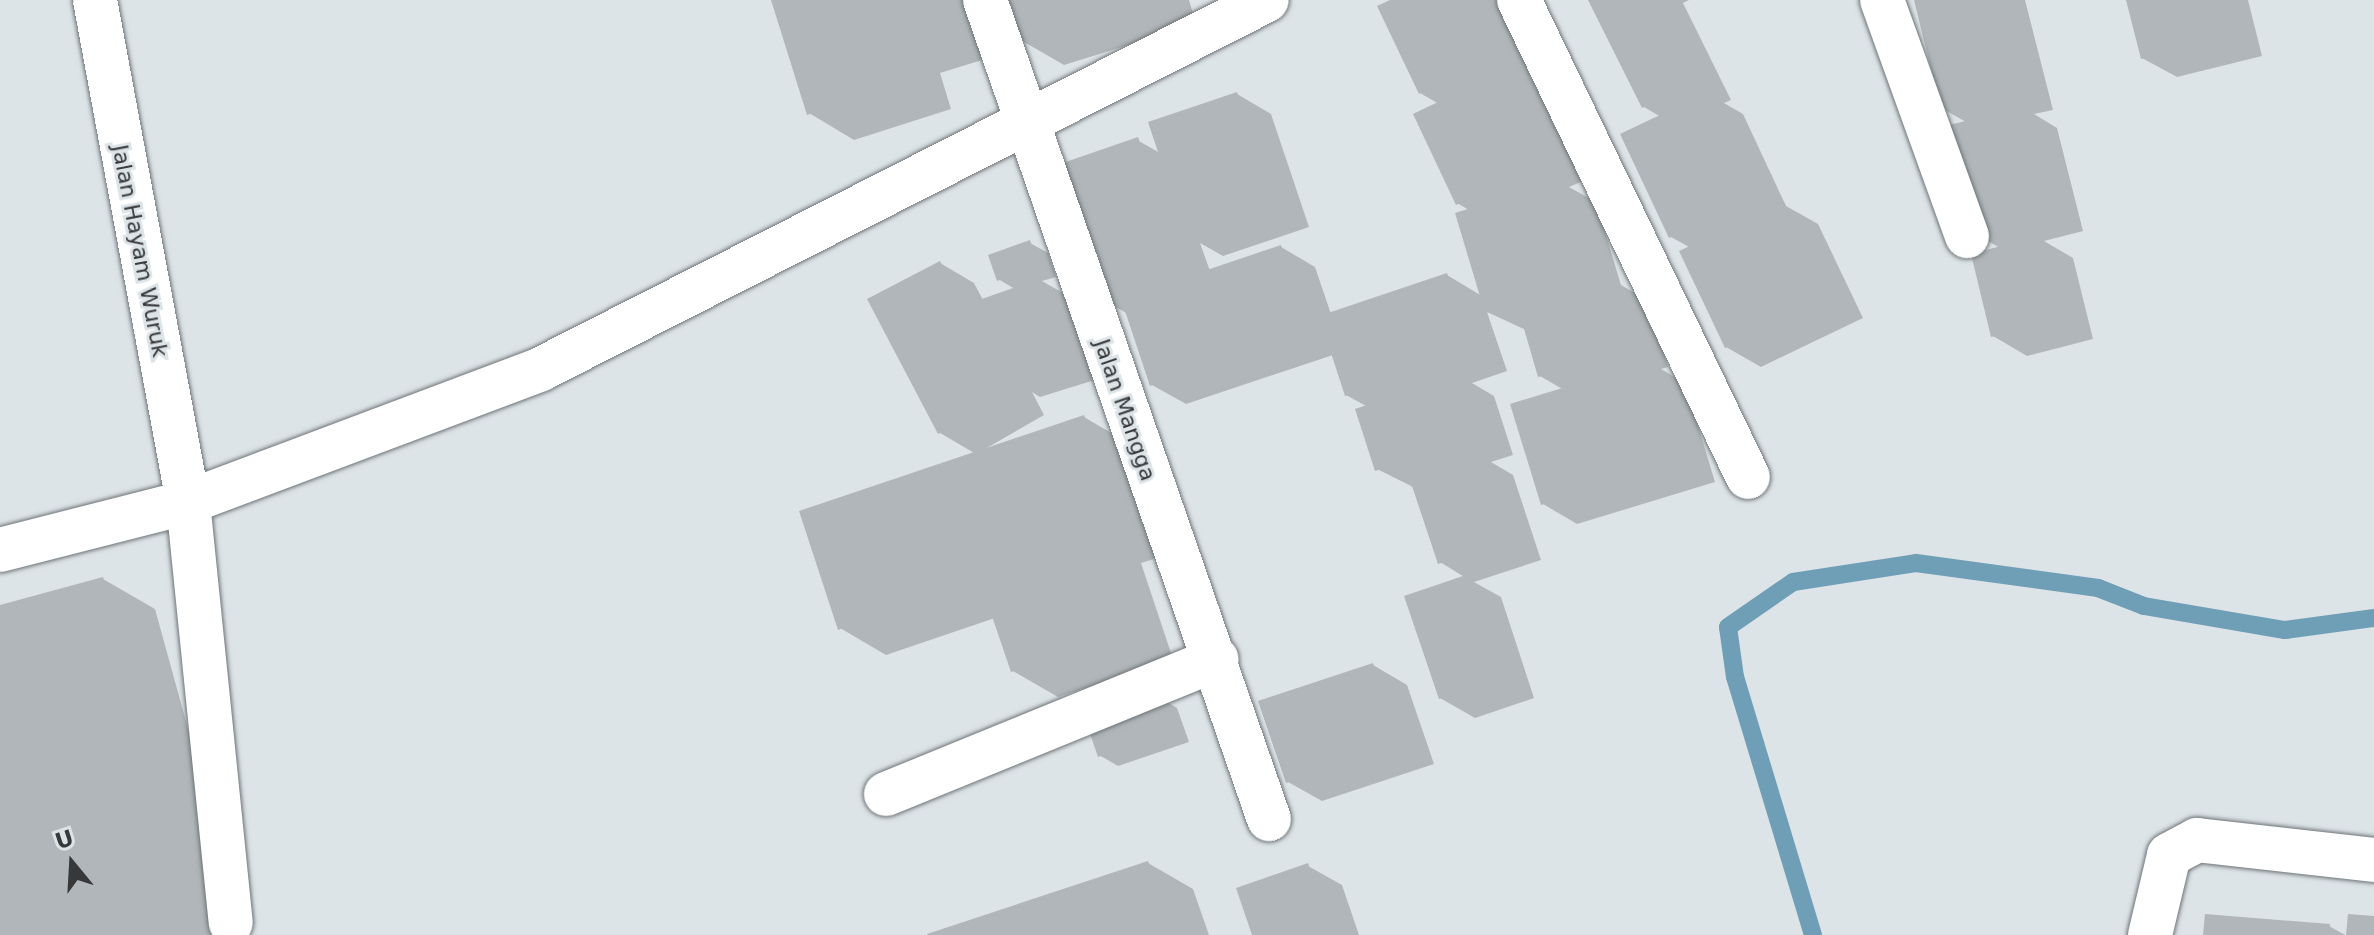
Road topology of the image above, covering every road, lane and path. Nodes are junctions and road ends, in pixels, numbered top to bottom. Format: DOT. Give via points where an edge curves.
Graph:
graph roads {
  1 [pos="95,0"];
  2 [pos="985,0"];
  3 [pos="1267,0"];
  4 [pos="1519,0"];
  5 [pos="1882,0"];
  6 [pos="1027,123"];
  7 [pos="1967,236"];
  8 [pos="1748,477"];
  9 [pos="188,502"];
  10 [pos="0,550"];
  11 [pos="1217,659"];
  12 [pos="886,794"];
  13 [pos="1269,819"];
  14 [pos="2374,860"];
  15 [pos="231,923"];
  16 [pos="2150,935"];
  1 -- 9 [label="street, Jalan Hayam Wuruk"];
  2 -- 6 [label="street, Jalan Mangga"];
  3 -- 6 [label="street"];
  4 -- 8 [label="street"];
  5 -- 7 [label="street"];
  6 -- 9 [label="street" via="541,369"];
  6 -- 11 [label="street, Jalan Mangga"];
  9 -- 10 [label="street"];
  9 -- 15 [label="street, Jalan Hayam Wuruk"];
  11 -- 12 [label="street"];
  11 -- 13 [label="street, Jalan Mangga"];
  14 -- 16 [label="street" via="2197,840 2169,855"];
}
